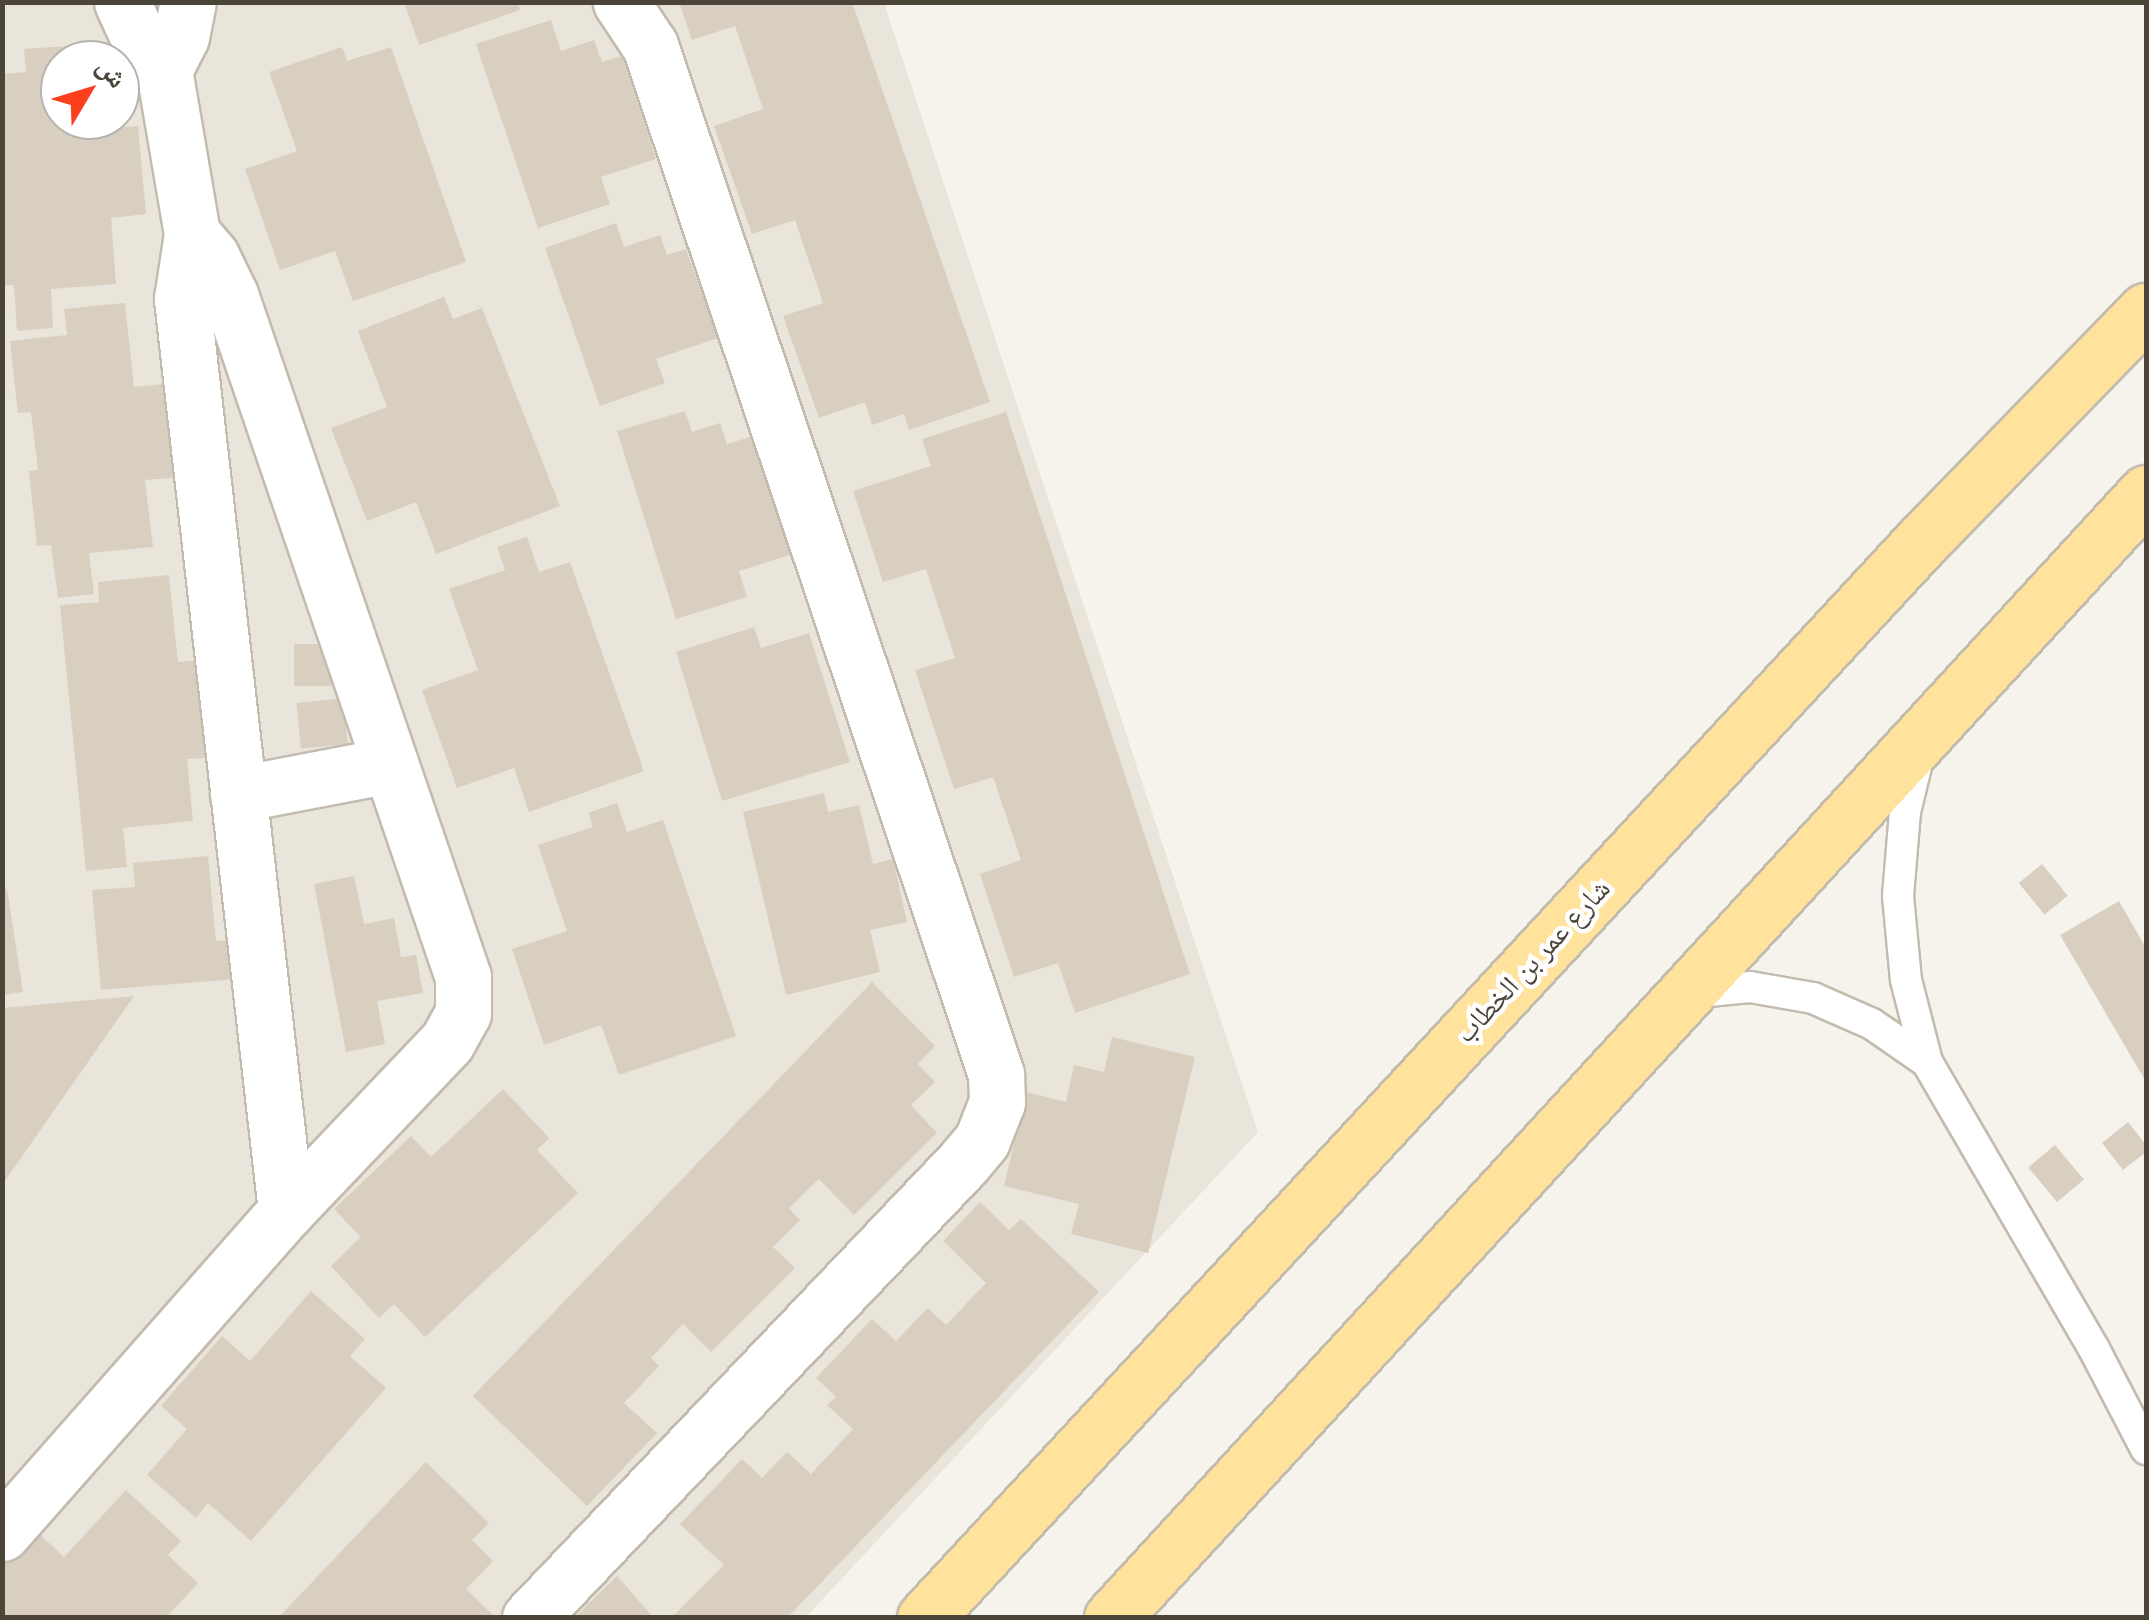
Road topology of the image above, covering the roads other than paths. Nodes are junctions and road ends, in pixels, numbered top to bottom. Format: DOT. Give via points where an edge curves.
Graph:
graph roads {
  1 [pos="122,2"];
  2 [pos="188,2"];
  3 [pos="622,2"];
  4 [pos="164,70"];
  5 [pos="192,234"];
  6 [pos="2146,311"];
  7 [pos="2146,493"];
  8 [pos="1925,730"];
  9 [pos="390,765"];
  10 [pos="238,794"];
  11 [pos="1686,993"];
  12 [pos="1927,1062"];
  13 [pos="286,1211"];
  14 [pos="2146,1450"];
  15 [pos="2,1532"];
  16 [pos="530,1618"];
  17 [pos="925,1618"];
  18 [pos="1112,1618"];
  1 -- 4 [label="street"];
  2 -- 4 [label="street"];
  3 -- 16 [label="street" via="656,64 996,1074 997,1102 982,1140 963,1162"];
  4 -- 5 [label="street"];
  5 -- 9 [label="street" via="230,295"];
  5 -- 10 [label="street" via="182,299"];
  6 -- 17 [label="main road, شارع عمر بن الخطاب" via="1922,541"];
  7 -- 8 [label="main road"];
  8 -- 11 [label="main road"];
  8 -- 12 [label="lane" via="1905,812 1898,896 1906,980"];
  9 -- 10 [label="street"];
  9 -- 13 [label="street" via="463,977 464,1013 446,1042"];
  10 -- 13 [label="street"];
  11 -- 12 [label="lane" via="1750,987 1813,998 1872,1024"];
  11 -- 18 [label="main road"];
  12 -- 14 [label="lane"];
  13 -- 15 [label="street"];
}
